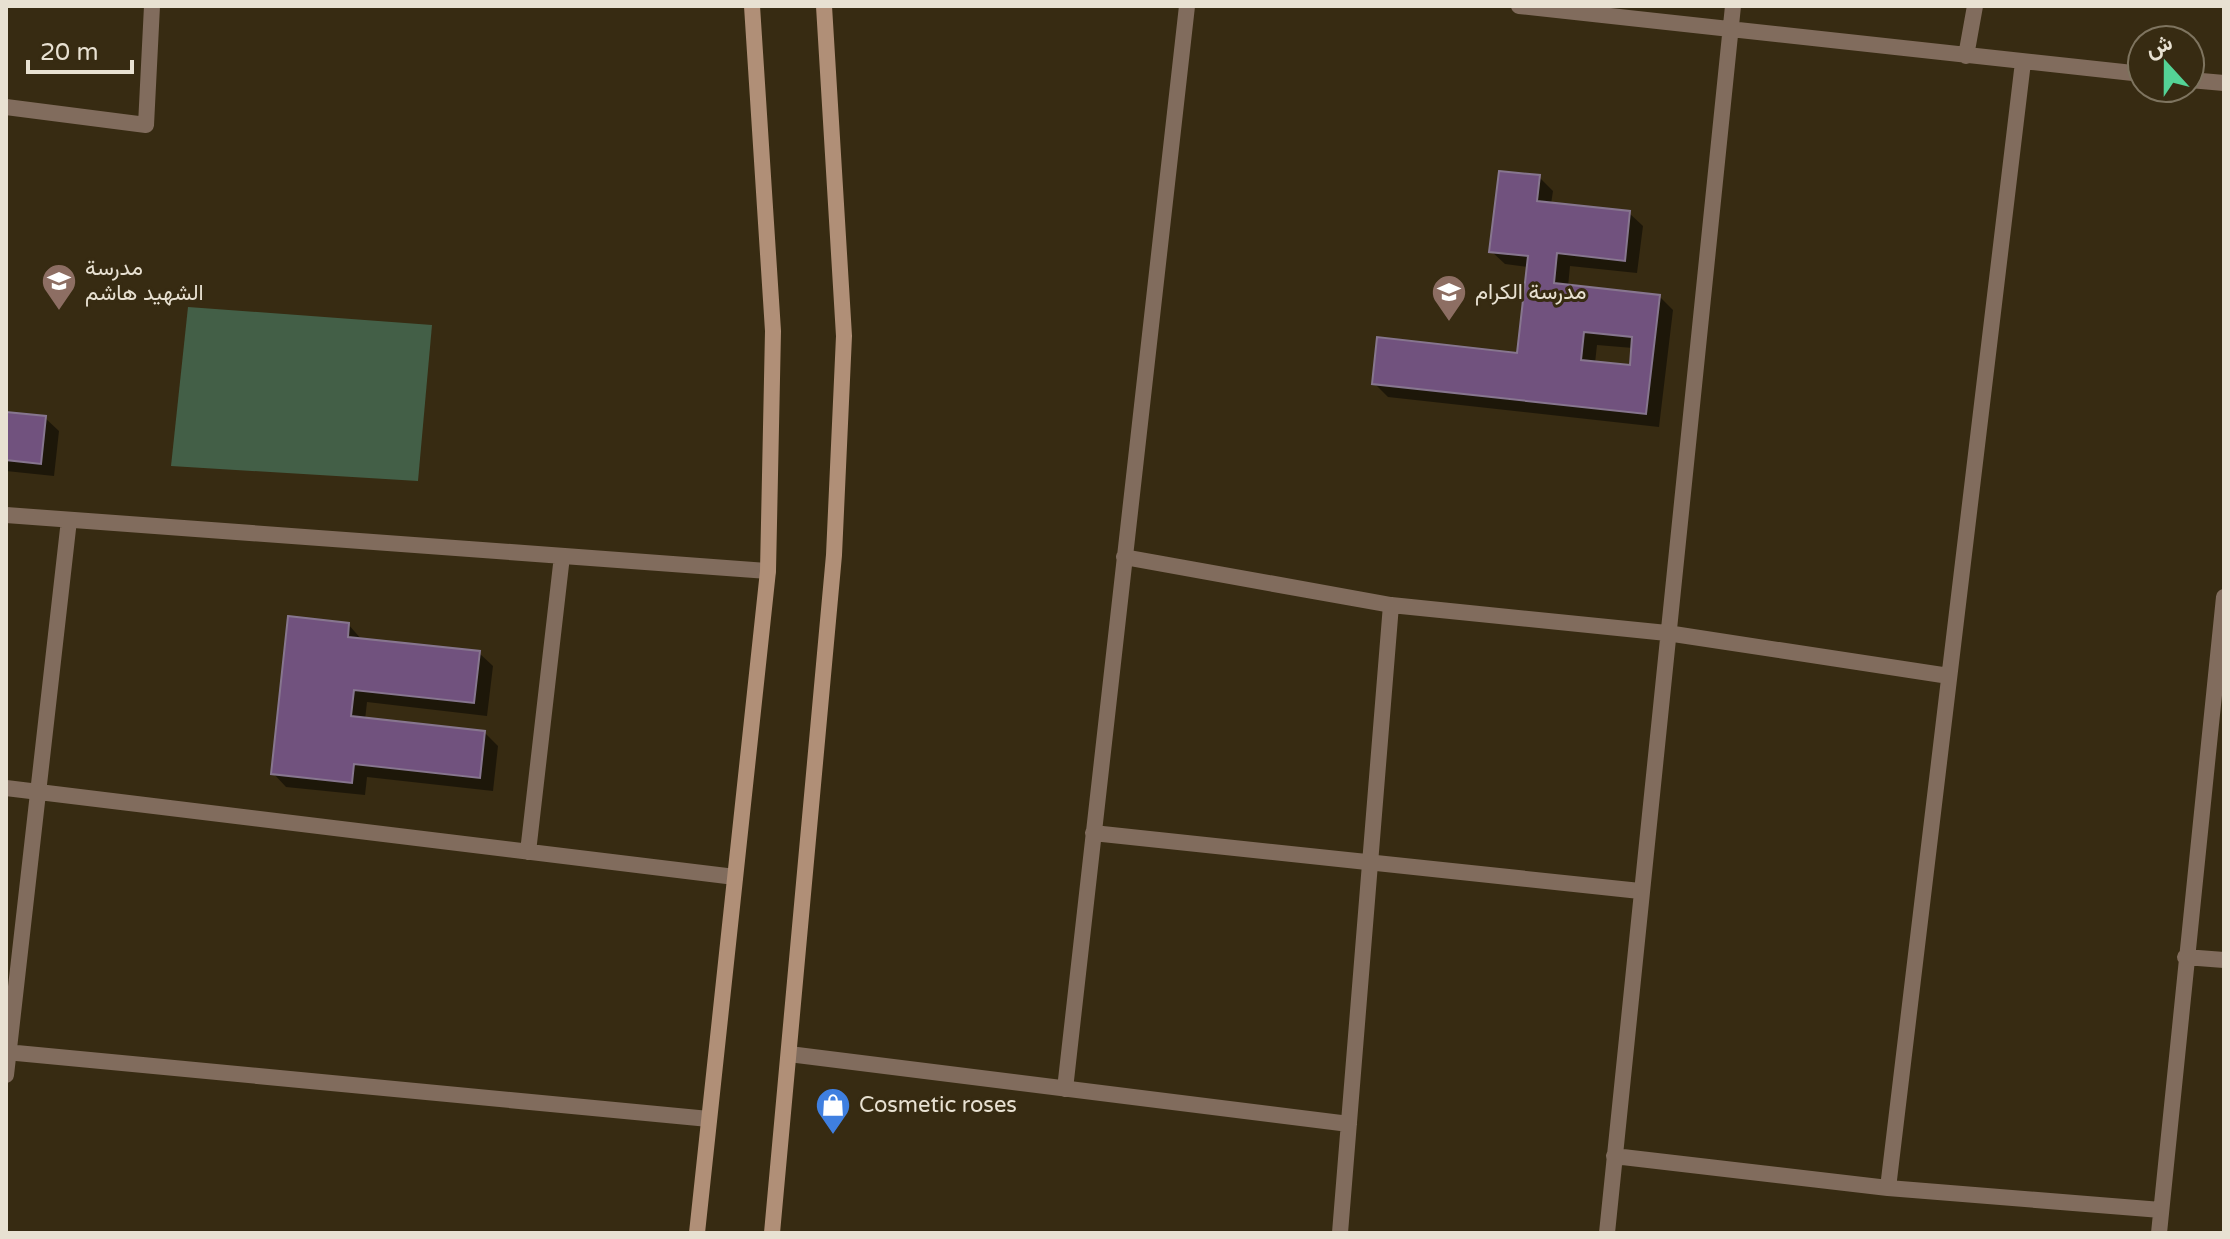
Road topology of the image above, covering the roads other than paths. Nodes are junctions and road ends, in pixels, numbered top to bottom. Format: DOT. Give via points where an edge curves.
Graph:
graph roads {
  1 [pos="152,6"];
  2 [pos="752,6"];
  3 [pos="824,6"];
  4 [pos="1187,6"];
  5 [pos="1519,6"];
  6 [pos="1733,6"];
  7 [pos="1975,6"];
  8 [pos="1733,31"];
  9 [pos="1966,56"];
  10 [pos="2023,62"];
  11 [pos="2126,72"];
  12 [pos="6,107"];
  13 [pos="6,515"];
  14 [pos="69,520"];
  15 [pos="562,556"];
  16 [pos="1124,557"];
  17 [pos="768,571"];
  18 [pos="2224,597"];
  19 [pos="1391,605"];
  20 [pos="1667,633"];
  21 [pos="1949,676"];
  22 [pos="6,788"];
  23 [pos="38,791"];
  24 [pos="1093,833"];
  25 [pos="528,852"];
  26 [pos="1370,862"];
  27 [pos="735,877"];
  28 [pos="1640,891"];
  29 [pos="2185,957"];
  30 [pos="2224,960"];
  31 [pos="7,1052"];
  32 [pos="789,1054"];
  33 [pos="6,1075"];
  34 [pos="1065,1089"];
  35 [pos="709,1119"];
  36 [pos="1349,1124"];
  37 [pos="1614,1156"];
  38 [pos="1888,1188"];
  39 [pos="2161,1210"];
  40 [pos="697,1233"];
  41 [pos="772,1233"];
  42 [pos="1340,1233"];
  43 [pos="1607,1233"];
  44 [pos="2159,1233"];
  1 -- 12 [label="street" via="146,125"];
  2 -- 17 [label="main road" via="773,331"];
  3 -- 32 [label="main road" via="844,336 834,555"];
  4 -- 16 [label="street"];
  5 -- 8 [label="street"];
  6 -- 8 [label="street"];
  7 -- 9 [label="street"];
  8 -- 9 [label="street"];
  8 -- 20 [label="street"];
  9 -- 10 [label="street"];
  10 -- 11 [label="street"];
  10 -- 21 [label="street"];
  13 -- 14 [label="street"];
  14 -- 15 [label="street"];
  14 -- 23 [label="street"];
  15 -- 17 [label="street"];
  15 -- 25 [label="street"];
  16 -- 19 [label="street"];
  16 -- 24 [label="street"];
  17 -- 27 [label="main road"];
  18 -- 29 [label="street"];
  19 -- 20 [label="street"];
  19 -- 26 [label="street"];
  20 -- 21 [label="street"];
  20 -- 28 [label="street"];
  21 -- 38 [label="street"];
  22 -- 23 [label="street"];
  23 -- 25 [label="street"];
  23 -- 31 [label="street"];
  24 -- 26 [label="street"];
  24 -- 34 [label="street"];
  25 -- 27 [label="street"];
  26 -- 28 [label="street"];
  26 -- 36 [label="street"];
  27 -- 35 [label="main road"];
  28 -- 37 [label="street"];
  29 -- 30 [label="street"];
  29 -- 39 [label="street"];
  31 -- 33 [label="street"];
  31 -- 35 [label="street"];
  32 -- 34 [label="street"];
  32 -- 41 [label="main road"];
  34 -- 36 [label="street"];
  35 -- 40 [label="main road"];
  36 -- 42 [label="street"];
  37 -- 38 [label="street"];
  37 -- 43 [label="street"];
  38 -- 39 [label="street"];
  39 -- 44 [label="street"];
}
